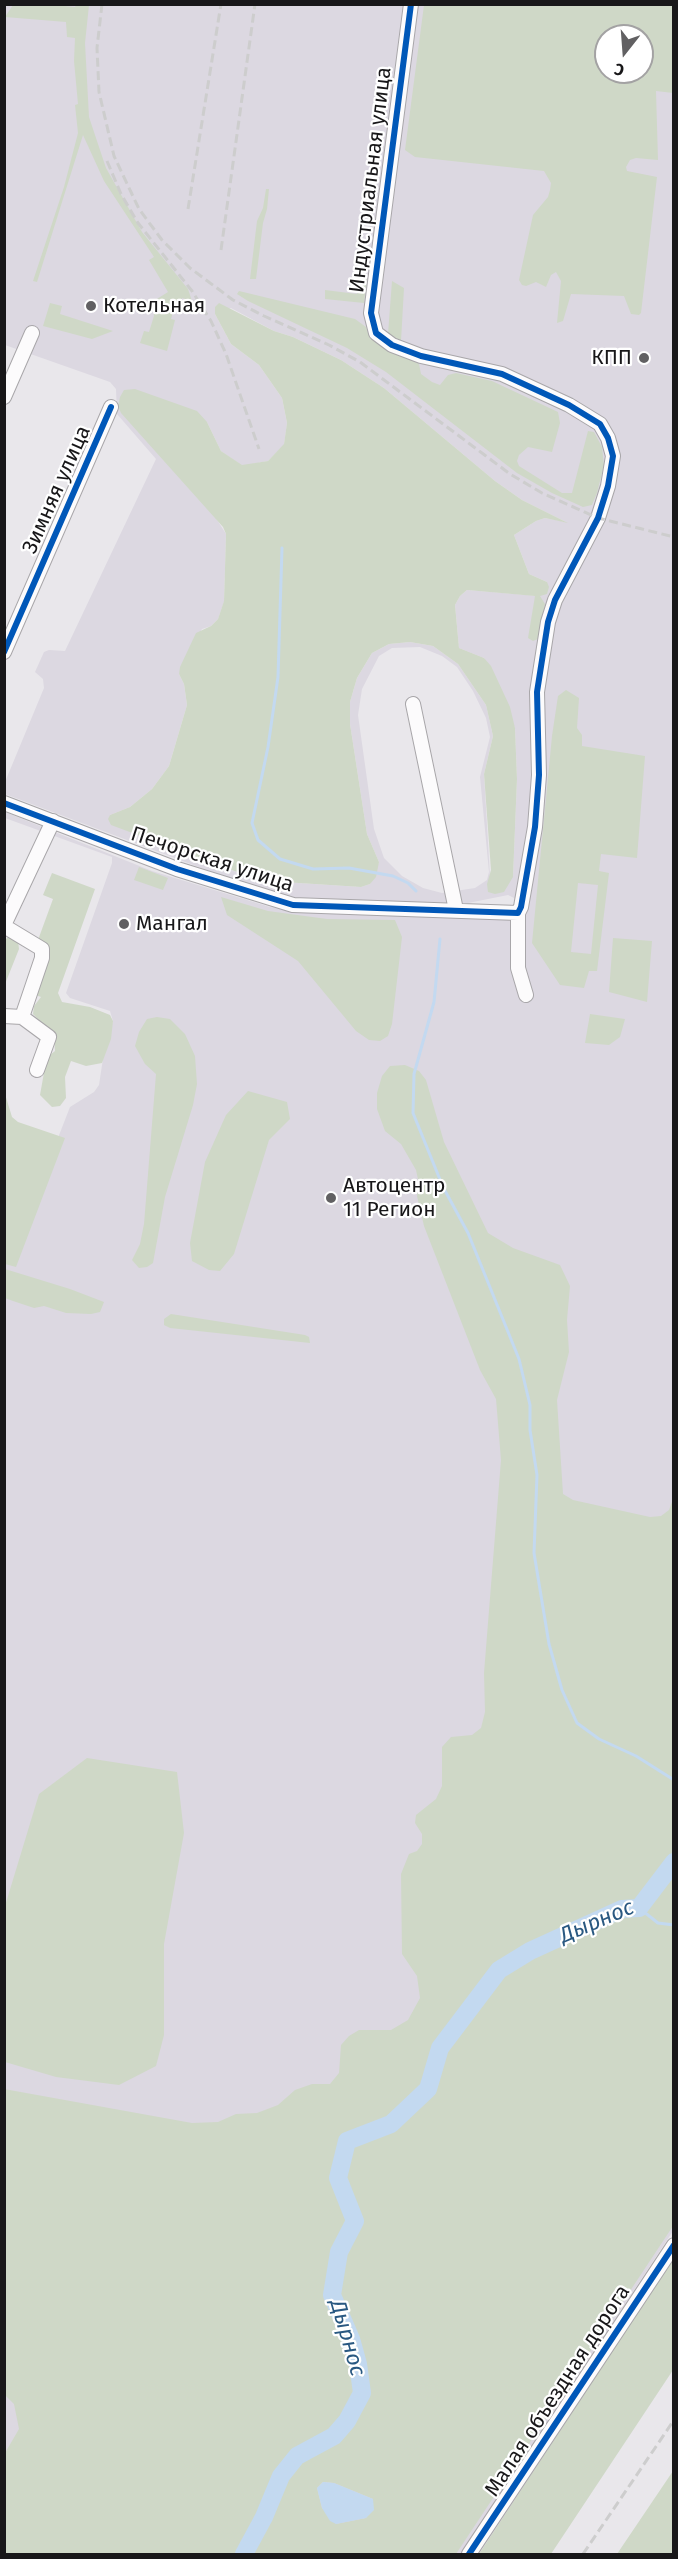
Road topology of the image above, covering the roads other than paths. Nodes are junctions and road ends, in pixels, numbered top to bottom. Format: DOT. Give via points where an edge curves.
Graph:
graph roads {
  1 [pos="411,4"];
  2 [pos="32,333"];
  3 [pos="4,397"];
  4 [pos="111,407"];
  5 [pos="4,651"];
  6 [pos="413,704"];
  7 [pos="4,803"];
  8 [pos="53,821"];
  9 [pos="456,910"];
  10 [pos="520,910"];
  11 [pos="4,925"];
  12 [pos="526,995"];
  13 [pos="4,1016"];
  14 [pos="22,1017"];
  15 [pos="37,1071"];
  16 [pos="674,2245"];
  17 [pos="470,2554"];
  1 -- 10 [label="street, Индустриальная улица" via="371,313 376,333 392,345 421,356 502,374 569,405 600,424 613,456 598,518 548,621 537,692 539,775 535,827"];
  2 -- 3 [label="street"];
  4 -- 5 [label="street, Зимняя улица"];
  6 -- 9 [label="street"];
  7 -- 8 [label="street, Печорская улица"];
  8 -- 9 [label="street, Печорская улица" via="177,869 293,905"];
  8 -- 11 [label="street"];
  9 -- 10 [label="street, Печорская улица"];
  10 -- 12 [label="street" via="518,968"];
  11 -- 14 [label="street" via="42,949"];
  13 -- 14 [label="street"];
  14 -- 15 [label="street" via="49,1037"];
  16 -- 17 [label="street, Малая объездная дорога"];
}
